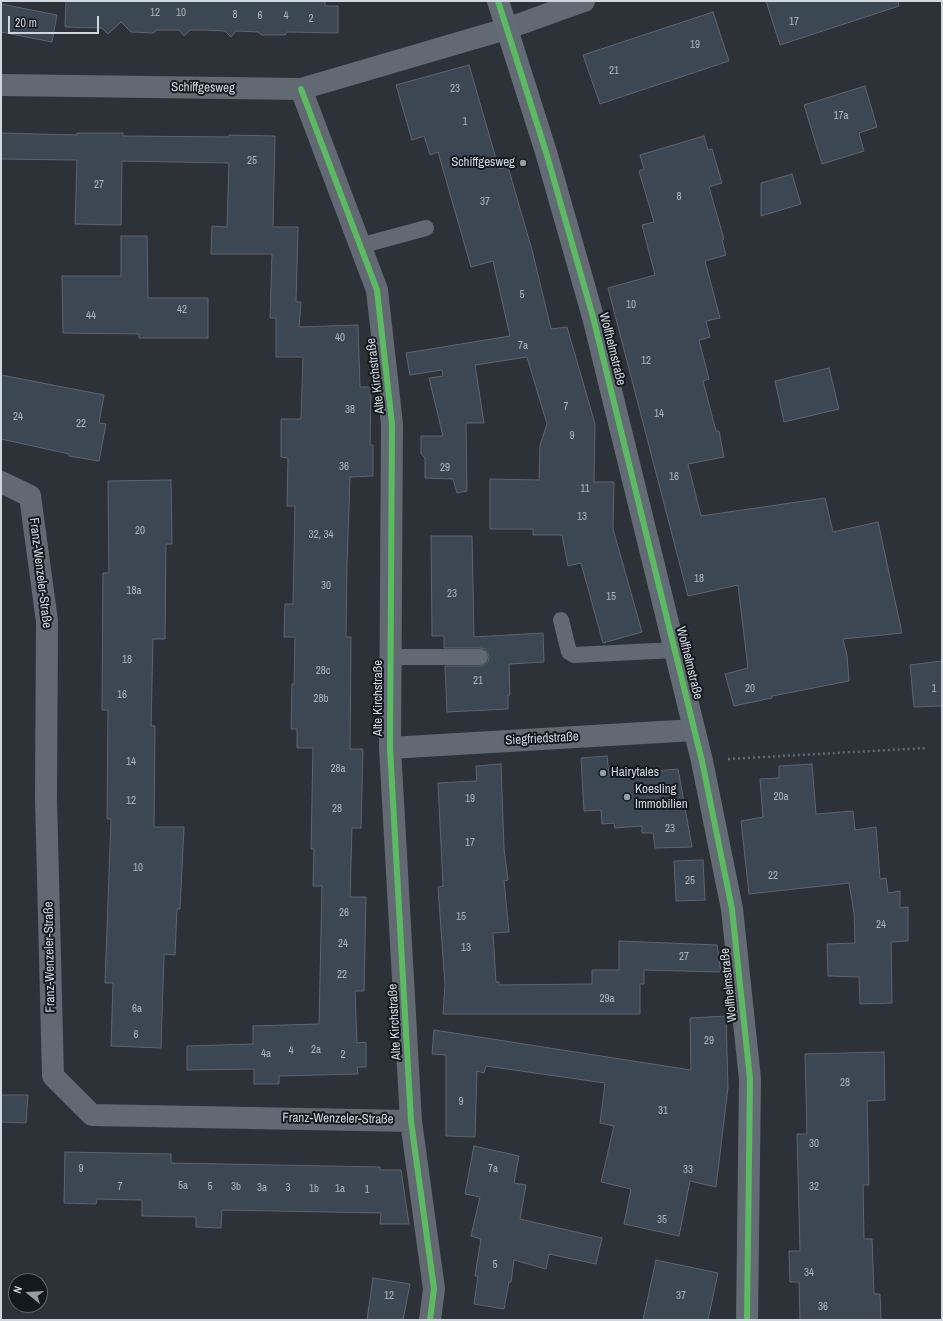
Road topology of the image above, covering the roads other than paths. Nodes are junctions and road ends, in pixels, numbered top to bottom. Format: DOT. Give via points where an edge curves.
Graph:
graph roads {
  1 [pos="498,1"];
  2 [pos="584,1"];
  3 [pos="506,29"];
  4 [pos="1,85"];
  5 [pos="301,89"];
  6 [pos="426,228"];
  7 [pos="360,247"];
  8 [pos="1,482"];
  9 [pos="561,620"];
  10 [pos="675,650"];
  11 [pos="391,657"];
  12 [pos="480,657"];
  13 [pos="694,730"];
  14 [pos="390,748"];
  15 [pos="412,1121"];
  16 [pos="430,1320"];
  17 [pos="747,1320"];
  1 -- 3 [label="street, Wolfhelmstraße"];
  2 -- 3 [label="street, Schiffgesweg"];
  3 -- 5 [label="street, Schiffgesweg"];
  3 -- 10 [label="street, Wolfhelmstraße" via="546,152 593,317"];
  4 -- 5 [label="street, Schiffgesweg"];
  5 -- 7 [label="street, Alte Kirchstraße"];
  6 -- 7 [label="lane"];
  7 -- 11 [label="street, Alte Kirchstraße" via="377,290 392,424"];
  8 -- 15 [label="street, Franz-Wenzeler-Straße" via="30,496 47,621 46,799 53,1076 92,1114"];
  9 -- 10 [label="lane" via="569,652 574,655"];
  10 -- 13 [label="street, Wolfhelmstraße"];
  11 -- 12 [label="lane"];
  11 -- 14 [label="street, Alte Kirchstraße"];
  13 -- 14 [label="street, Siegfriedstraße"];
  13 -- 17 [label="street, Wolfhelmstraße" via="732,909 750,1079"];
  14 -- 15 [label="street, Alte Kirchstraße"];
  15 -- 16 [label="street, Alte Kirchstraße" via="434,1289"];
}
